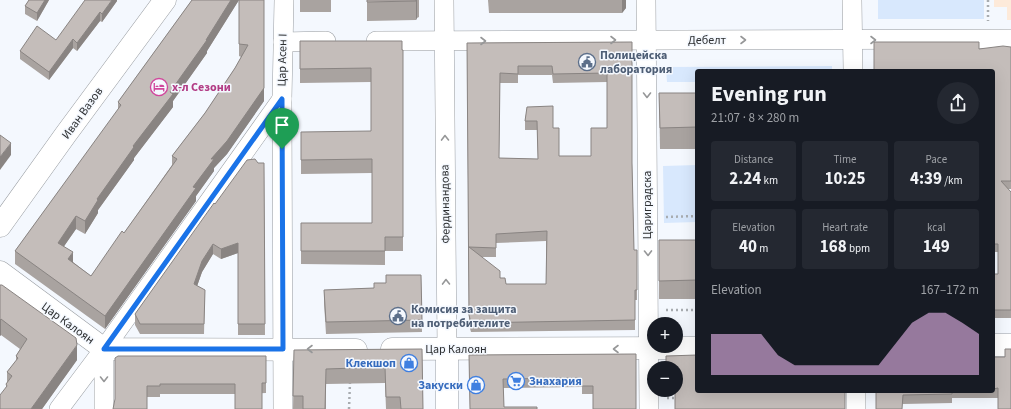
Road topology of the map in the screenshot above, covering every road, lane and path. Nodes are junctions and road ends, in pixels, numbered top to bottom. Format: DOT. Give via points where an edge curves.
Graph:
graph roads {
  1 [pos="165,0"];
  2 [pos="444,0"];
  3 [pos="646,0"];
  4 [pos="852,0"];
  5 [pos="281,2"];
  6 [pos="1011,39"];
  7 [pos="646,40"];
  8 [pos="852,40"];
  9 [pos="444,41"];
  10 [pos="283,42"];
  11 [pos="853,69"];
  12 [pos="282,99"];
  13 [pos="695,216"];
  14 [pos="647,217"];
  15 [pos="0,226"];
  16 [pos="0,272"];
  17 [pos="695,310"];
  18 [pos="648,311"];
  19 [pos="648,317"];
  20 [pos="995,345"];
  21 [pos="1011,345"];
  22 [pos="683,348"];
  23 [pos="695,348"];
  24 [pos="104,349"];
  25 [pos="283,349"];
  26 [pos="447,349"];
  27 [pos="647,349"];
  28 [pos="649,353"];
  29 [pos="350,379"];
  30 [pos="856,393"];
  31 [pos="684,398"];
  32 [pos="649,403"];
  33 [pos="59,409"];
  34 [pos="104,409"];
  35 [pos="283,409"];
  36 [pos="349,409"];
  37 [pos="447,409"];
  38 [pos="856,409"];
  1 -- 15 [label="street, Иван Вазов"];
  2 -- 9 [label="street, Фердинандова"];
  3 -- 7 [label="street, Цариградска"];
  4 -- 8 [label="street"];
  5 -- 10 [label="street, Цар Асен I"];
  8 -- 6 [label="street, Дебелт, one-way"];
  7 -- 8 [label="street, Дебелт, one-way"];
  9 -- 7 [label="street, Дебелт, one-way"];
  7 -- 14 [label="street, Цариградска, one-way"];
  8 -- 11 [label="street"];
  9 -- 10 [label="street, Дебелт"];
  26 -- 9 [label="street, Фердинандова, one-way"];
  10 -- 12 [label="street, Цар Асен I"];
  12 -- 24 [label="street"];
  12 -- 25 [label="street, Цар Асен I"];
  13 -- 14 [label="path"];
  14 -- 18 [label="street, Цариградска, one-way"];
  16 -- 24 [label="street, Цар Калоян"];
  17 -- 18 [label="path"];
  18 -- 19 [label="street, Цариградска"];
  20 -- 21 [label="street"];
  22 -- 23 [label="street, Цар Калоян"];
  24 -- 25 [label="street, Цар Калоян"];
  24 -- 33 [label="street"];
  24 -- 34 [label="street, one-way"];
  26 -- 25 [label="street, Цар Калоян, one-way"];
  25 -- 35 [label="street, Цар Асен I"];
  27 -- 26 [label="street, Цар Калоян, one-way"];
  26 -- 37 [label="street, Фердинандова"];
  28 -- 32 [label="street, Цариградска"];
  29 -- 36 [label="path"];
  30 -- 38 [label="street"];
  31 -- 32 [label="path"];
}
